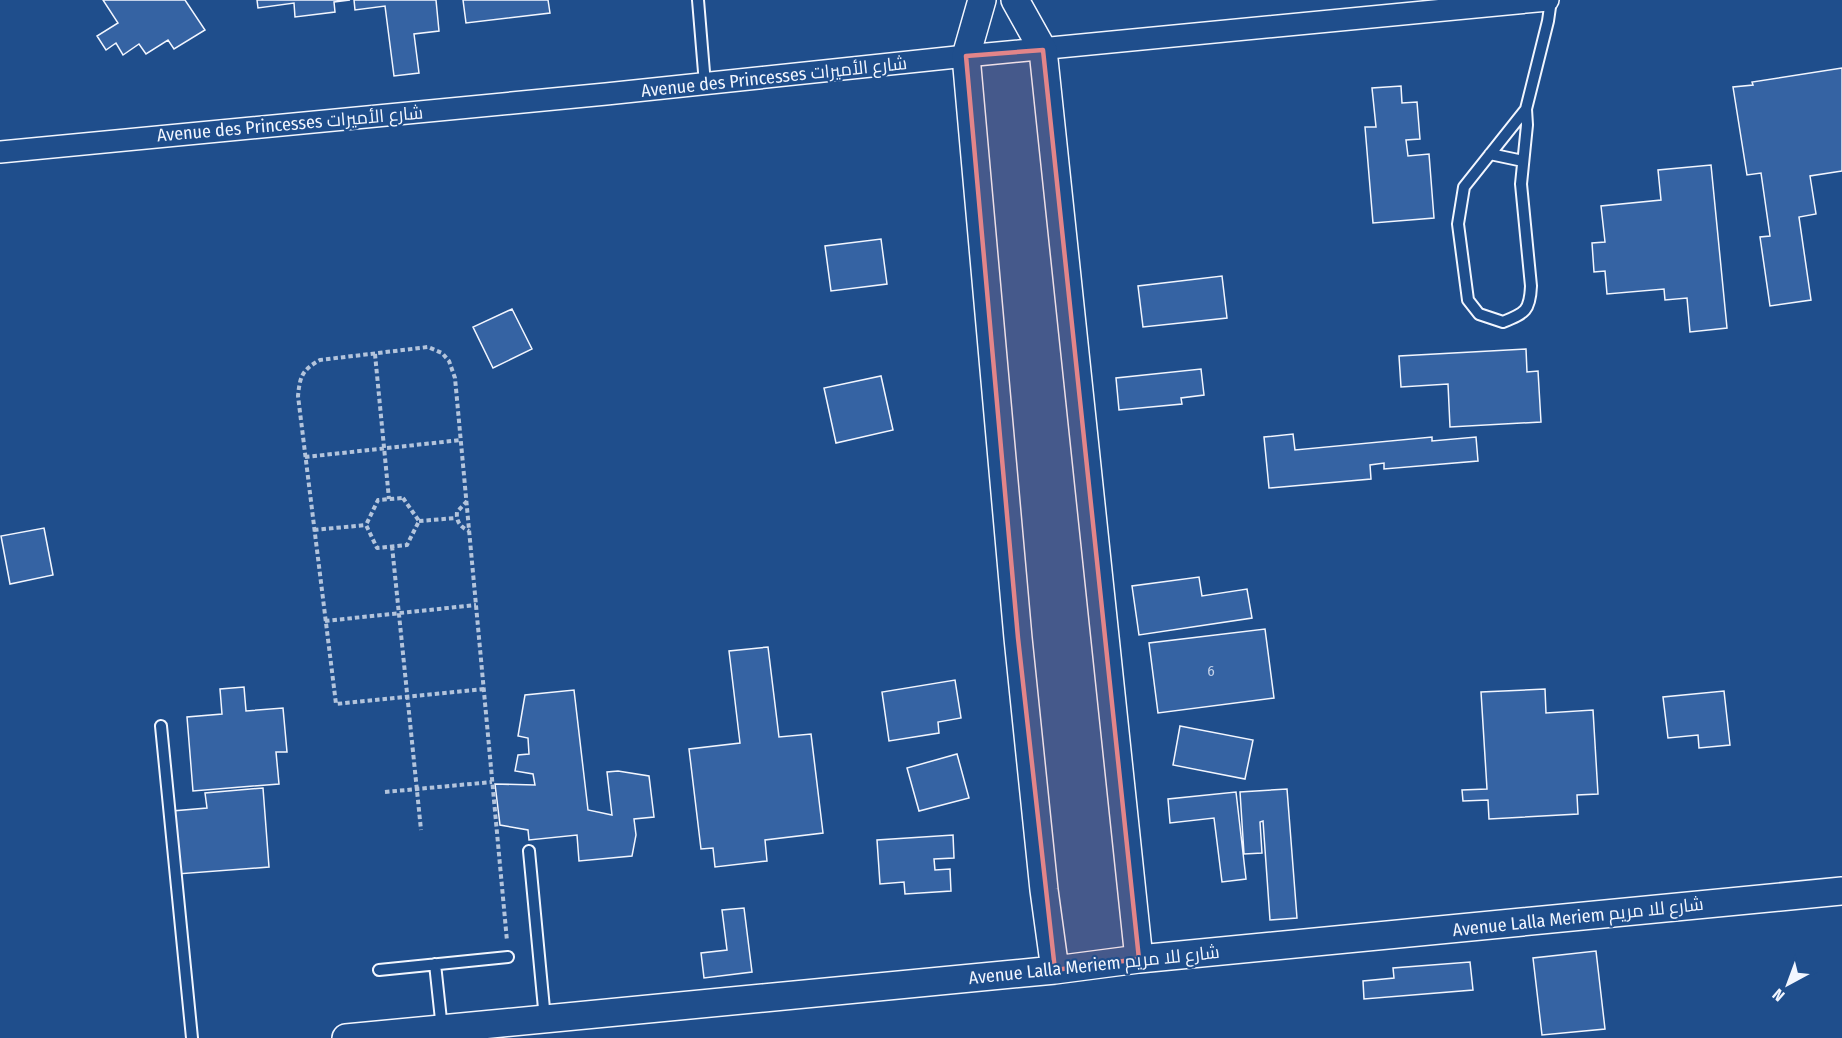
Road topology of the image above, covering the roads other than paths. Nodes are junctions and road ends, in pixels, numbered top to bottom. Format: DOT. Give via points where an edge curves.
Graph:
graph roads {
  1 [pos="698,0"];
  2 [pos="982,0"];
  3 [pos="1015,0"];
  4 [pos="1549,0"];
  5 [pos="1043,50"];
  6 [pos="966,56"];
  7 [pos="705,84"];
  8 [pos="1526,110"];
  9 [pos="0,152"];
  10 [pos="1490,154"];
  11 [pos="1523,161"];
  12 [pos="161,726"];
  13 [pos="530,851"];
  14 [pos="1842,891"];
  15 [pos="508,957"];
  16 [pos="1139,959"];
  17 [pos="435,964"];
  18 [pos="379,970"];
  19 [pos="1055,970"];
  20 [pos="544,1019"];
  21 [pos="442,1029"];
  22 [pos="192,1038"];
  23 [pos="346,1038"];
  1 -- 7 [label="lane"];
  2 -- 6 [label="street"];
  3 -- 5 [label="street"];
  4 -- 5 [label="street, Avenue des Princesses شارع الأميرات"];
  4 -- 8 [label="lane" via="1548,21"];
  5 -- 6 [label="street, Avenue des Princesses شارع الأميرات"];
  5 -- 16 [label="street"];
  6 -- 7 [label="street, Avenue des Princesses شارع الأميرات"];
  6 -- 19 [label="street" via="1018,638"];
  7 -- 9 [label="street, Avenue des Princesses شارع الأميرات"];
  8 -- 10 [label="lane"];
  8 -- 11 [label="lane"];
  10 -- 11 [label="lane"];
  10 -- 11 [label="lane" via="1464,187 1458,224 1468,300 1479,315 1503,322 1522,314 1530,302 1521,184"];
  12 -- 22 [label="lane"];
  13 -- 20 [label="lane"];
  14 -- 16 [label="street, Avenue Lalla Meriem شارع للا مريم"];
  15 -- 17 [label="lane"];
  16 -- 19 [label="street, Avenue Lalla Meriem شارع للا مريم"];
  17 -- 18 [label="lane"];
  17 -- 21 [label="lane"];
  19 -- 20 [label="street, Avenue Lalla Meriem شارع للا مريم"];
  20 -- 21 [label="street, Avenue Lalla Meriem شارع للا مريم"];
  21 -- 23 [label="street, Avenue Lalla Meriem شارع للا مريم"];
}
